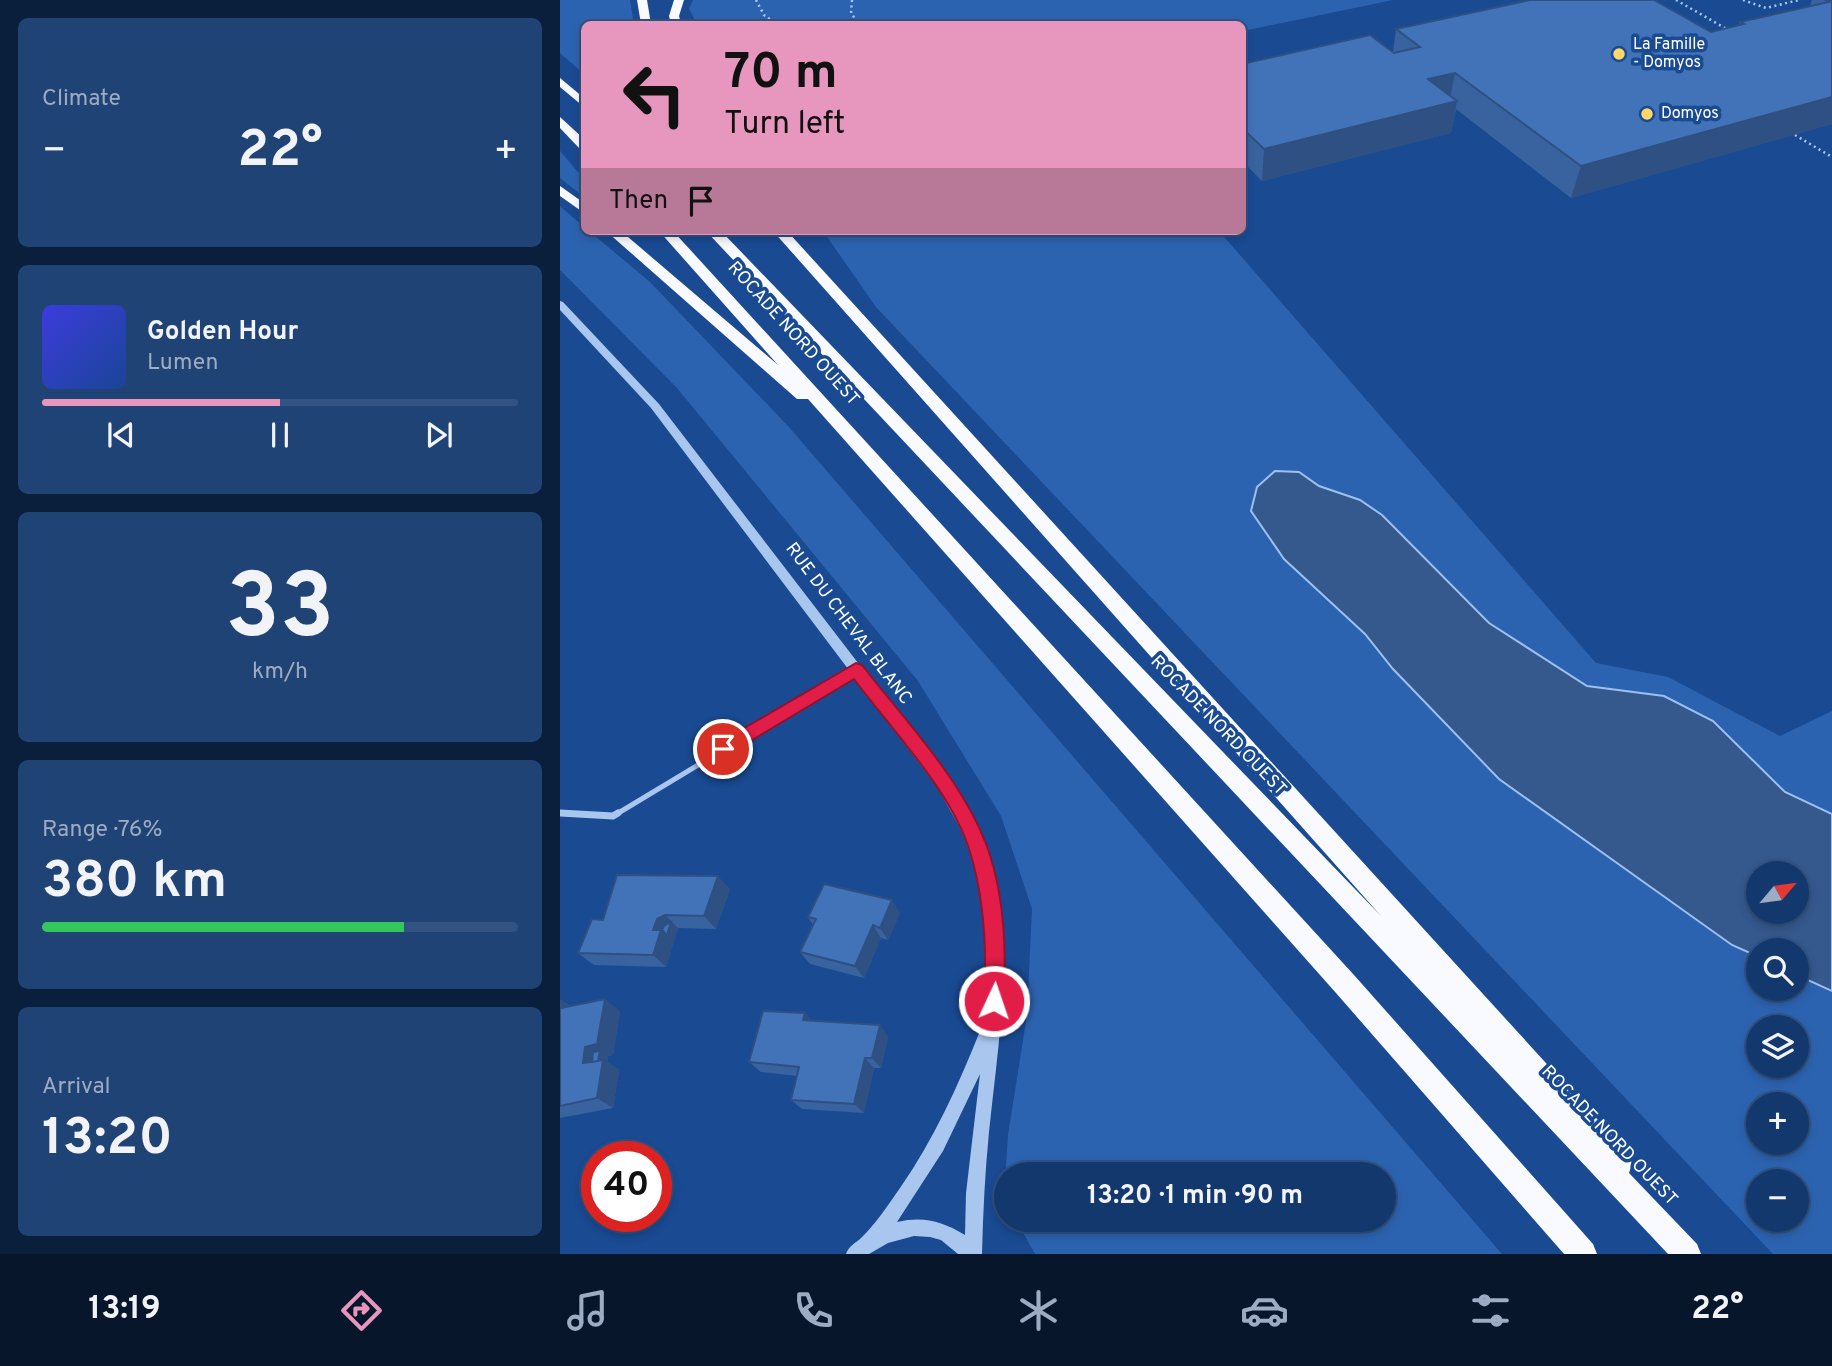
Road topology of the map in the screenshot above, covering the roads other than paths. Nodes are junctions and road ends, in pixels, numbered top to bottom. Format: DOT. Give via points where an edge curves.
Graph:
graph roads {
  1 [pos="642,0"];
  2 [pos="679,0"];
  3 [pos="646,21"];
  4 [pos="675,21"];
  5 [pos="560,81"];
  6 [pos="581,101"];
  7 [pos="560,121"];
  8 [pos="581,143"];
  9 [pos="560,190"];
  10 [pos="581,207"];
  11 [pos="618,235"];
  12 [pos="670,235"];
  13 [pos="717,235"];
  14 [pos="784,235"];
  15 [pos="795,235"];
  16 [pos="560,304"];
  17 [pos="890,355"];
  18 [pos="848,431"];
  19 [pos="856,670"];
  20 [pos="560,813"];
  21 [pos="993,1016"];
  22 [pos="862,1248"];
  23 [pos="972,1254"];
  24 [pos="1583,1254"];
  25 [pos="1687,1254"];
  26 [pos="1699,1254"];
  1 -- 3 [label="highway"];
  2 -- 4 [label="highway"];
  5 -- 6 [label="highway"];
  7 -- 8 [label="highway"];
  9 -- 10 [label="highway"];
  11 -- 18 [label="highway"];
  12 -- 18 [label="highway, ROCADE NORD OUEST"];
  13 -- 25 [label="highway, ROCADE NORD OUEST"];
  14 -- 17 [label="highway"];
  15 -- 17 [label="highway"];
  16 -- 19 [label="street, RUE DU CHEVAL BLANC" via="655,406"];
  17 -- 26 [label="highway"];
  18 -- 24 [label="highway, ROCADE NORD OUEST"];
  19 -- 20 [label="lane" via="613,816"];
  19 -- 21 [label="street, RUE DU CHEVAL BLANC" via="943,783 980,852 989,884 996,954"];
  21 -- 22 [label="street, RUE DU CHEVAL BLANC" via="960,1105 904,1200"];
  21 -- 23 [label="street, RUE DU CHEVAL BLANC" via="972,1186"];
  22 -- 23 [label="street" via="894,1230 920,1226 944,1232"];
}
